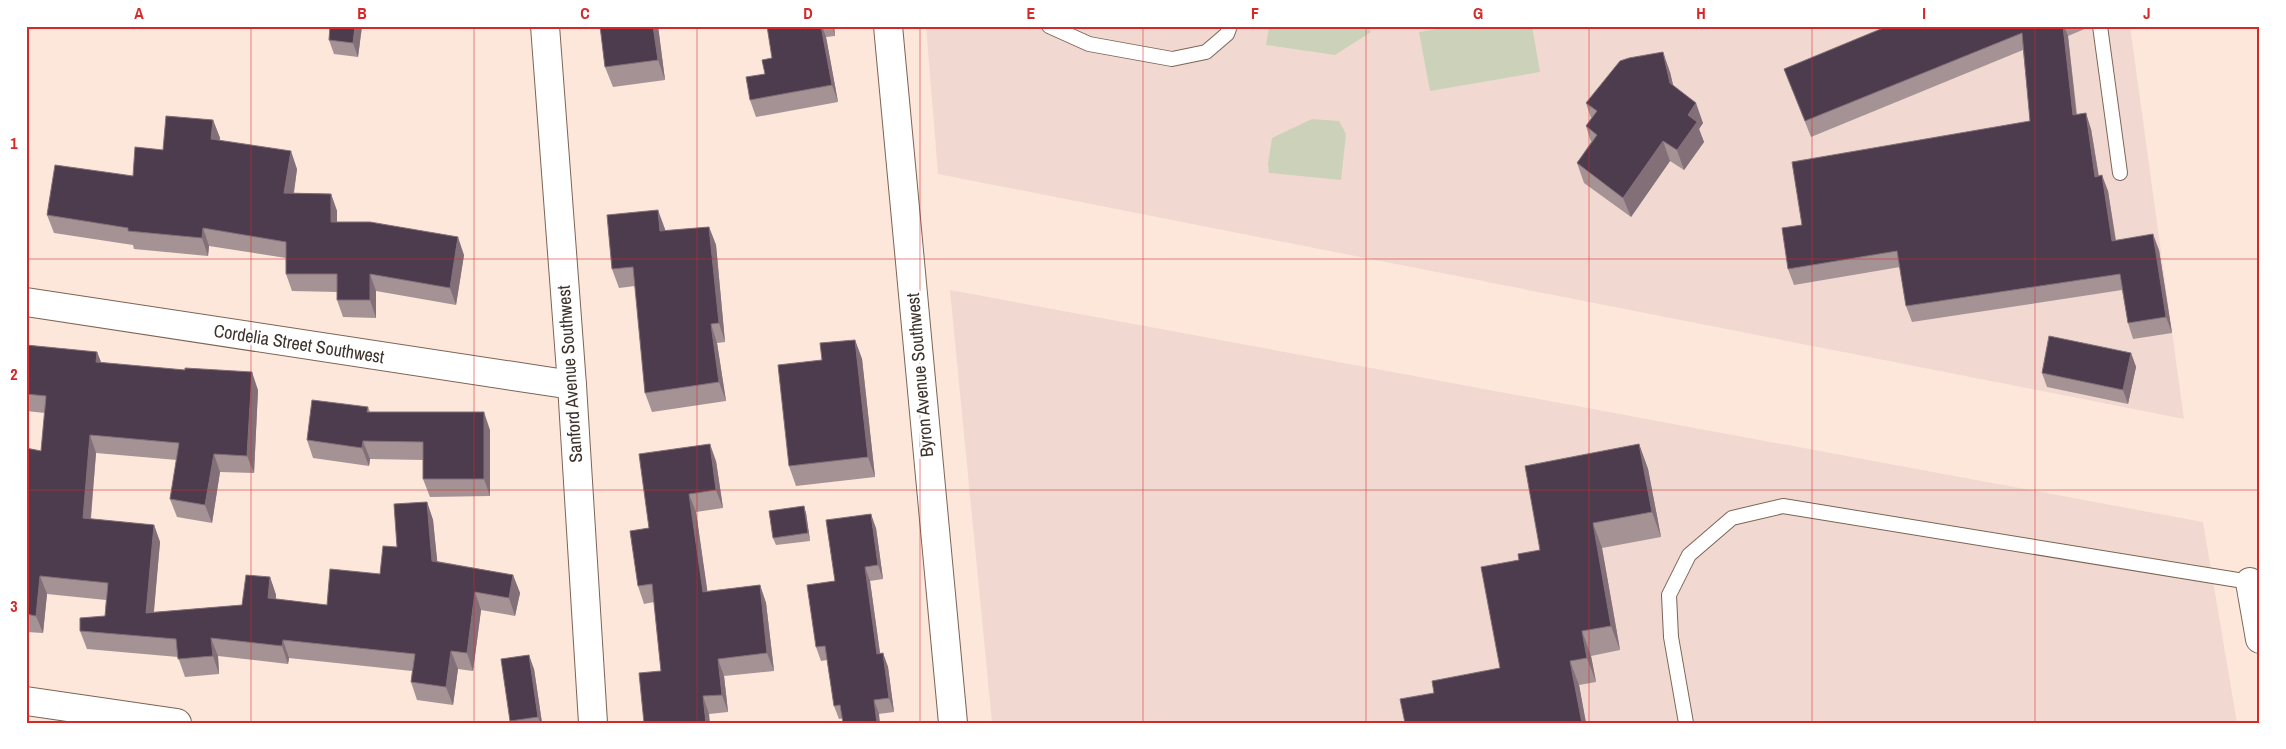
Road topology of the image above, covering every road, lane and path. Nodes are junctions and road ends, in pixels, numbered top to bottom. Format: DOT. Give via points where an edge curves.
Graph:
graph roads {
  1 [pos="544,26"];
  2 [pos="888,26"];
  3 [pos="1049,26"];
  4 [pos="1230,26"];
  5 [pos="2100,26"];
  6 [pos="2120,173"];
  7 [pos="26,302"];
  8 [pos="572,385"];
  9 [pos="2250,582"];
  10 [pos="2260,639"];
  11 [pos="26,701"];
  12 [pos="177,723"];
  13 [pos="593,723"];
  14 [pos="953,723"];
  15 [pos="1686,723"];
  1 -- 8 [label="street, Sanford Avenue Southwest"];
  2 -- 14 [label="street, Byron Avenue Southwest"];
  3 -- 4 [label="lane" via="1089,44 1172,59 1206,52 1227,34"];
  5 -- 6 [label="lane"];
  7 -- 8 [label="street, Cordelia Street Southwest"];
  8 -- 13 [label="street, Sanford Avenue Southwest"];
  9 -- 10 [label="street"];
  9 -- 15 [label="lane" via="1783,506 1732,518 1689,555 1669,595 1670,637"];
  11 -- 12 [label="street"];
}
